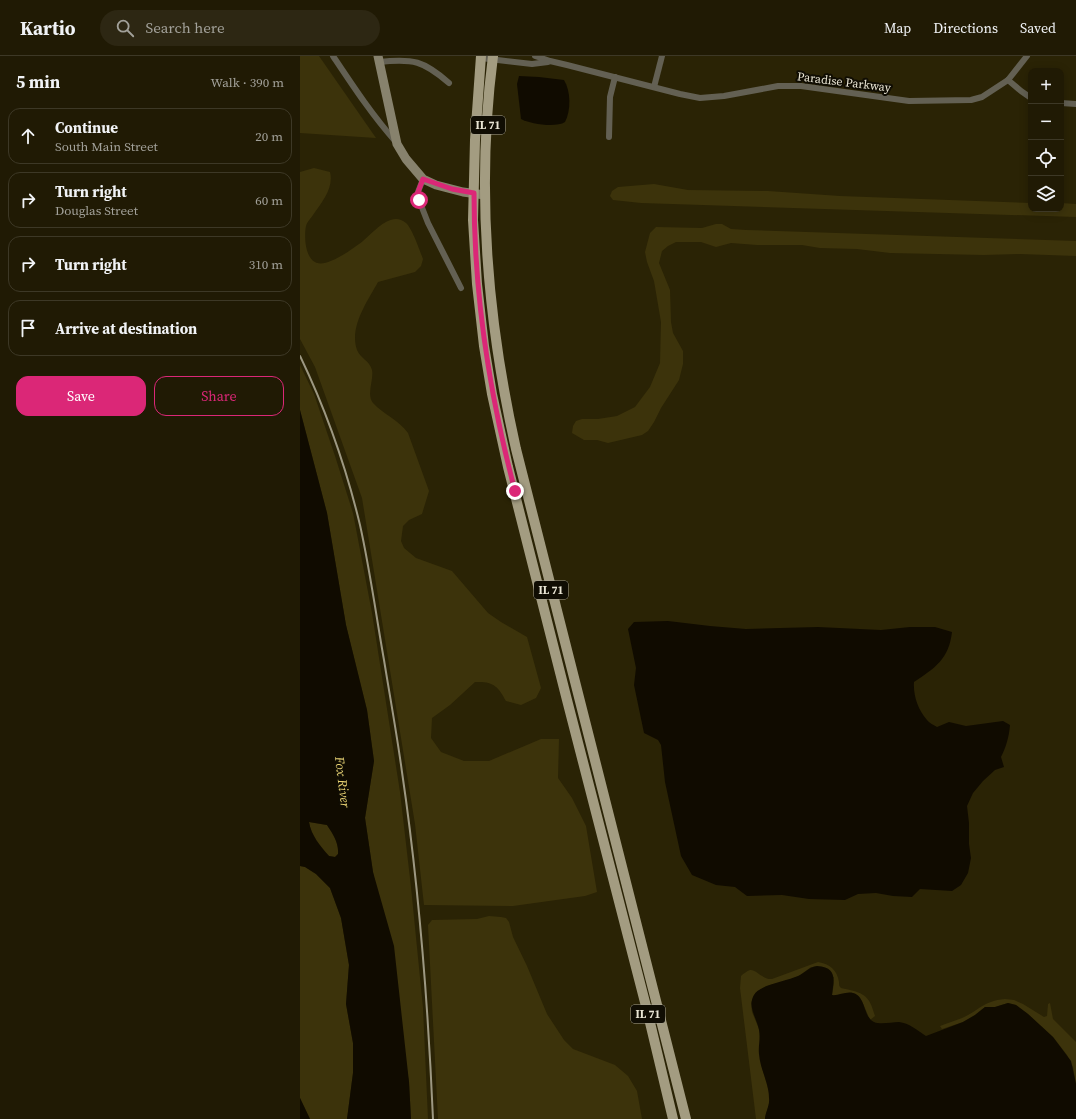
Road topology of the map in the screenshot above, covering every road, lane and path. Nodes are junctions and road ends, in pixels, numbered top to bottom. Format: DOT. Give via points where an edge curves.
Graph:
graph roads {
  1 [pos="333,56"];
  2 [pos="535,56"];
  3 [pos="560,56"];
  4 [pos="662,56"];
  5 [pos="1028,56"];
  6 [pos="481,57"];
  7 [pos="493,58"];
  8 [pos="379,59"];
  9 [pos="550,62"];
  10 [pos="559,63"];
  11 [pos="615,77"];
  12 [pos="1008,80"];
  13 [pos="449,83"];
  14 [pos="654,87"];
  15 [pos="1028,96"];
  16 [pos="1064,103"];
  17 [pos="1076,104"];
  18 [pos="609,137"];
  19 [pos="397,144"];
  20 [pos="423,179"];
  21 [pos="474,193"];
  22 [pos="485,195"];
  23 [pos="461,288"];
  24 [pos="673,1119"];
  25 [pos="686,1119"];
  1 -- 19 [label="street" via="359,96"];
  2 -- 9 [label="street, Paradise Parkway"];
  3 -- 10 [label="street"];
  4 -- 14 [label="street"];
  5 -- 12 [label="street, Paradise Parkway"];
  6 -- 7 [label="street, Paradise Parkway"];
  6 -- 21 [label="main road, IL 71" via="475,133"];
  7 -- 9 [label="street, Paradise Parkway" via="532,64"];
  7 -- 22 [label="main road, IL 71"];
  8 -- 13 [label="street" via="419,62 434,70"];
  8 -- 19 [label="street"];
  9 -- 10 [label="street, Paradise Parkway"];
  10 -- 11 [label="street, Paradise Parkway"];
  11 -- 14 [label="street, Paradise Parkway"];
  11 -- 18 [label="street" via="610,97"];
  12 -- 14 [label="street, Paradise Parkway" via="982,97 971,100 933,101 906,101 802,86 778,86 712,98 688,96"];
  12 -- 15 [label="street"];
  16 -- 17 [label="street"];
  19 -- 20 [label="street"];
  20 -- 21 [label="street"];
  20 -- 23 [label="street" via="418,192 419,200"];
  21 -- 22 [label="street"];
  21 -- 24 [label="main road, IL 71" via="475,248 483,339 492,394"];
  22 -- 25 [label="main road, IL 71" via="490,294 507,410"];
}
